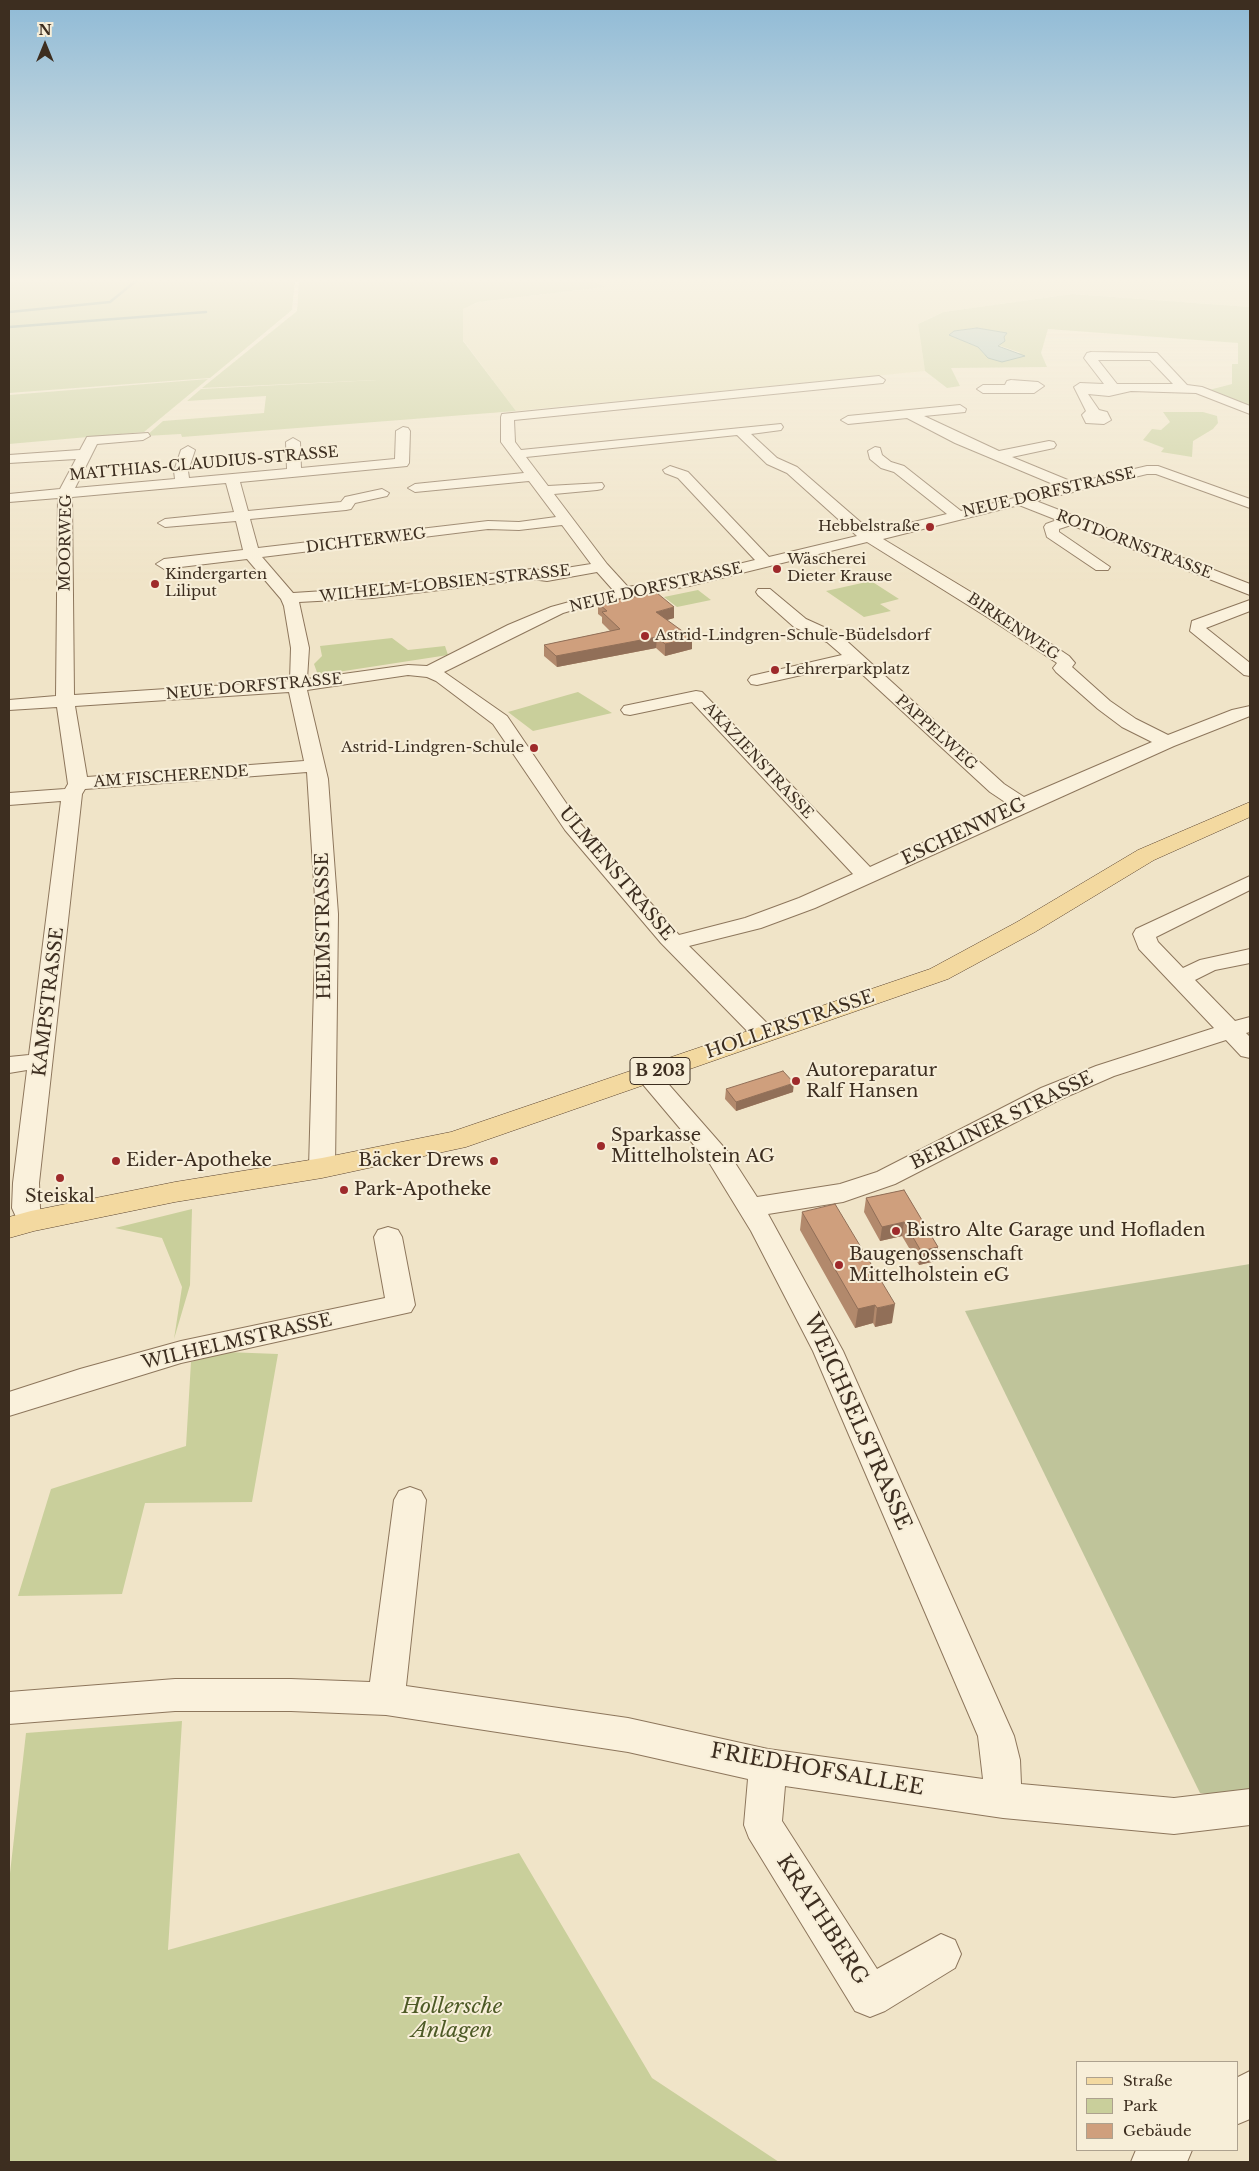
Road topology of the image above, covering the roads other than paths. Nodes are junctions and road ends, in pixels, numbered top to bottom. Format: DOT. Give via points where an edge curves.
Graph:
graph roads {
  1 [pos="866,381"];
  2 [pos="1113,381"];
  3 [pos="1177,381"];
  4 [pos="1052,386"];
  5 [pos="1066,386"];
  6 [pos="1119,388"];
  7 [pos="1183,388"];
  8 [pos="983,389"];
  9 [pos="1081,389"];
  10 [pos="960,409"];
  11 [pos="1250,411"];
  12 [pos="1094,413"];
  13 [pos="909,414"];
  14 [pos="848,420"];
  15 [pos="776,427"];
  16 [pos="740,431"];
  17 [pos="403,432"];
  18 [pos="143,436"];
  19 [pos="293,442"];
  20 [pos="1049,444"];
  21 [pos="188,450"];
  22 [pos="875,451"];
  23 [pos="83,454"];
  24 [pos="517,454"];
  25 [pos="997,456"];
  26 [pos="9,459"];
  27 [pos="670,470"];
  28 [pos="295,473"];
  29 [pos="533,476"];
  30 [pos="232,478"];
  31 [pos="183,482"];
  32 [pos="597,486"];
  33 [pos="1072,487"];
  34 [pos="415,488"];
  35 [pos="546,491"];
  36 [pos="65,493"];
  37 [pos="382,494"];
  38 [pos="9,498"];
  39 [pos="1019,500"];
  40 [pos="1250,504"];
  41 [pos="957,515"];
  42 [pos="241,516"];
  43 [pos="567,520"];
  44 [pos="1073,520"];
  45 [pos="165,524"];
  46 [pos="868,537"];
  47 [pos="252,555"];
  48 [pos="765,562"];
  49 [pos="164,564"];
  50 [pos="601,567"];
  51 [pos="1102,567"];
  52 [pos="1250,590"];
  53 [pos="623,592"];
  54 [pos="764,592"];
  55 [pos="289,598"];
  56 [pos="1250,605"];
  57 [pos="853,658"];
  58 [pos="1250,671"];
  59 [pos="430,672"];
  60 [pos="757,680"];
  61 [pos="299,686"];
  62 [pos="65,703"];
  63 [pos="9,705"];
  64 [pos="630,710"];
  65 [pos="1250,711"];
  66 [pos="1167,742"];
  67 [pos="315,766"];
  68 [pos="75,789"];
  69 [pos="9,799"];
  70 [pos="1023,805"];
  71 [pos="1250,808"];
  72 [pos="866,876"];
  73 [pos="1250,882"];
  74 [pos="674,943"];
  75 [pos="1250,956"];
  76 [pos="1180,978"];
  77 [pos="1240,1027"];
  78 [pos="764,1034"];
  79 [pos="1250,1051"];
  80 [pos="42,1061"];
  81 [pos="9,1065"];
  82 [pos="647,1076"];
  83 [pos="322,1168"];
  84 [pos="751,1207"];
  85 [pos="20,1225"];
  86 [pos="388,1237"];
  87 [pos="9,1404"];
  88 [pos="410,1500"];
  89 [pos="386,1699"];
  90 [pos="9,1708"];
  91 [pos="768,1766"];
  92 [pos="1003,1800"];
  93 [pos="1250,1807"];
  94 [pos="941,1954"];
  95 [pos="1250,2093"];
  96 [pos="1239,2101"];
  97 [pos="1170,2151"];
  98 [pos="1153,2162"];
  1 -- 24 [label="street" via="512,416 506,418 508,442"];
  2 -- 6 [label="street"];
  3 -- 7 [label="street"];
  4 -- 8 [label="street" via="1034,389 1010,383"];
  5 -- 9 [label="street"];
  6 -- 7 [label="street"];
  6 -- 9 [label="street" via="1126,390"];
  7 -- 11 [label="street"];
  9 -- 12 [label="street"];
  10 -- 13 [label="street"];
  13 -- 14 [label="street"];
  13 -- 25 [label="street"];
  15 -- 16 [label="street"];
  16 -- 24 [label="street"];
  16 -- 46 [label="street" via="772,461 792,470"];
  17 -- 28 [label="street, MATTHIAS-CLAUDIUS-STRASSE" via="402,462"];
  18 -- 23 [label="street, MOORWEG" via="92,440"];
  19 -- 28 [label="street"];
  20 -- 25 [label="street"];
  21 -- 31 [label="street" via="181,471"];
  22 -- 41 [label="street" via="875,456 886,466 899,469"];
  23 -- 26 [label="street"];
  23 -- 36 [label="street, MOORWEG"];
  24 -- 29 [label="street"];
  25 -- 33 [label="street"];
  27 -- 48 [label="street" via="683,475"];
  28 -- 30 [label="street, MATTHIAS-CLAUDIUS-STRASSE"];
  29 -- 34 [label="street"];
  29 -- 35 [label="street"];
  30 -- 31 [label="street, MATTHIAS-CLAUDIUS-STRASSE"];
  30 -- 42 [label="street"];
  31 -- 36 [label="street, MATTHIAS-CLAUDIUS-STRASSE"];
  32 -- 35 [label="street"];
  33 -- 39 [label="street, NEUE DORFSTRASSE"];
  33 -- 40 [label="street, NEUE DORFSTRASSE" via="1158,470"];
  35 -- 43 [label="street"];
  36 -- 38 [label="street, MATTHIAS-CLAUDIUS-STRASSE"];
  36 -- 62 [label="street, MOORWEG"];
  37 -- 42 [label="street" via="350,500 346,506"];
  39 -- 41 [label="street, NEUE DORFSTRASSE"];
  39 -- 44 [label="street, ROTDORNSTRASSE"];
  41 -- 46 [label="street, NEUE DORFSTRASSE"];
  42 -- 45 [label="street"];
  42 -- 47 [label="street"];
  43 -- 47 [label="street, DICHTERWEG" via="519,526 488,525"];
  43 -- 50 [label="street"];
  44 -- 51 [label="street" via="1051,527 1052,534"];
  44 -- 52 [label="street, ROTDORNSTRASSE"];
  46 -- 48 [label="street, NEUE DORFSTRASSE"];
  46 -- 66 [label="street, BIRKENWEG" via="993,612 1063,660 1066,663 1062,668 1128,723"];
  47 -- 49 [label="street, DICHTERWEG"];
  47 -- 55 [label="street"];
  48 -- 53 [label="street, NEUE DORFSTRASSE" via="689,581"];
  50 -- 53 [label="street"];
  50 -- 55 [label="street, WILHELM-LOBSIEN-STRASSE" via="547,576 532,574 372,593"];
  53 -- 59 [label="street, NEUE DORFSTRASSE" via="557,610"];
  54 -- 57 [label="street, PAPPELWEG" via="800,623 832,638"];
  55 -- 61 [label="street, HEIMSTRASSE" via="300,648"];
  56 -- 58 [label="street" via="1198,625 1198,631"];
  57 -- 60 [label="street"];
  57 -- 70 [label="street, PAPPELWEG" via="997,788"];
  59 -- 61 [label="street, NEUE DORFSTRASSE" via="383,672"];
  59 -- 74 [label="street, ULMENSTRASSE" via="442,677 500,720 572,826"];
  61 -- 62 [label="street, NEUE DORFSTRASSE"];
  61 -- 67 [label="street, HEIMSTRASSE" via="298,694"];
  62 -- 63 [label="street, NEUE DORFSTRASSE"];
  62 -- 68 [label="street, AM FISCHERENDE"];
  64 -- 72 [label="street, AKAZIENSTRASSE" via="696,696"];
  65 -- 66 [label="street, ESCHENWEG"];
  66 -- 70 [label="street, ESCHENWEG"];
  67 -- 68 [label="street, AM FISCHERENDE"];
  67 -- 83 [label="street, HEIMSTRASSE" via="327,914"];
  68 -- 69 [label="street"];
  68 -- 80 [label="street, KAMPSTRASSE"];
  70 -- 72 [label="street, ESCHENWEG"];
  71 -- 78 [label="main road, HOLLERSTRASSE / B 203" via="1146,855 1026,927 939,974"];
  72 -- 74 [label="street, ESCHENWEG" via="807,904 752,923"];
  73 -- 76 [label="street" via="1144,934 1147,944"];
  74 -- 78 [label="street, ULMENSTRASSE"];
  75 -- 76 [label="street" via="1208,965"];
  76 -- 77 [label="street"];
  77 -- 79 [label="street"];
  77 -- 84 [label="street, BERLINER STRASSE" via="1104,1072 1050,1094 886,1178 843,1193"];
  78 -- 82 [label="main road, HOLLERSTRASSE / B 203"];
  80 -- 81 [label="street"];
  80 -- 85 [label="street, KAMPSTRASSE" via="26,1183 26,1208"];
  82 -- 83 [label="main road, HOLLERSTRASSE / B 203" via="456,1140"];
  82 -- 84 [label="street, WEICHSELSTRASSE" via="713,1151"];
  83 -- 85 [label="main road, HOLLERSTRASSE / B 203" via="175,1192"];
  84 -- 92 [label="street, WEICHSELSTRASSE" via="828,1351 996,1736"];
  86 -- 87 [label="street, WILHELMSTRASSE" via="401,1305 181,1352"];
  88 -- 89 [label="street"];
  89 -- 90 [label="street, FRIEDHOFSALLEE" via="175,1694"];
  89 -- 91 [label="street, FRIEDHOFSALLEE" via="628,1735"];
  91 -- 92 [label="street, FRIEDHOFSALLEE"];
  91 -- 94 [label="street, KRATHBERG" via="763,1825 870,1996"];
  92 -- 93 [label="street, FRIEDHOFSALLEE" via="1174,1816"];
  95 -- 96 [label="street"];
  97 -- 98 [label="street"];
}
